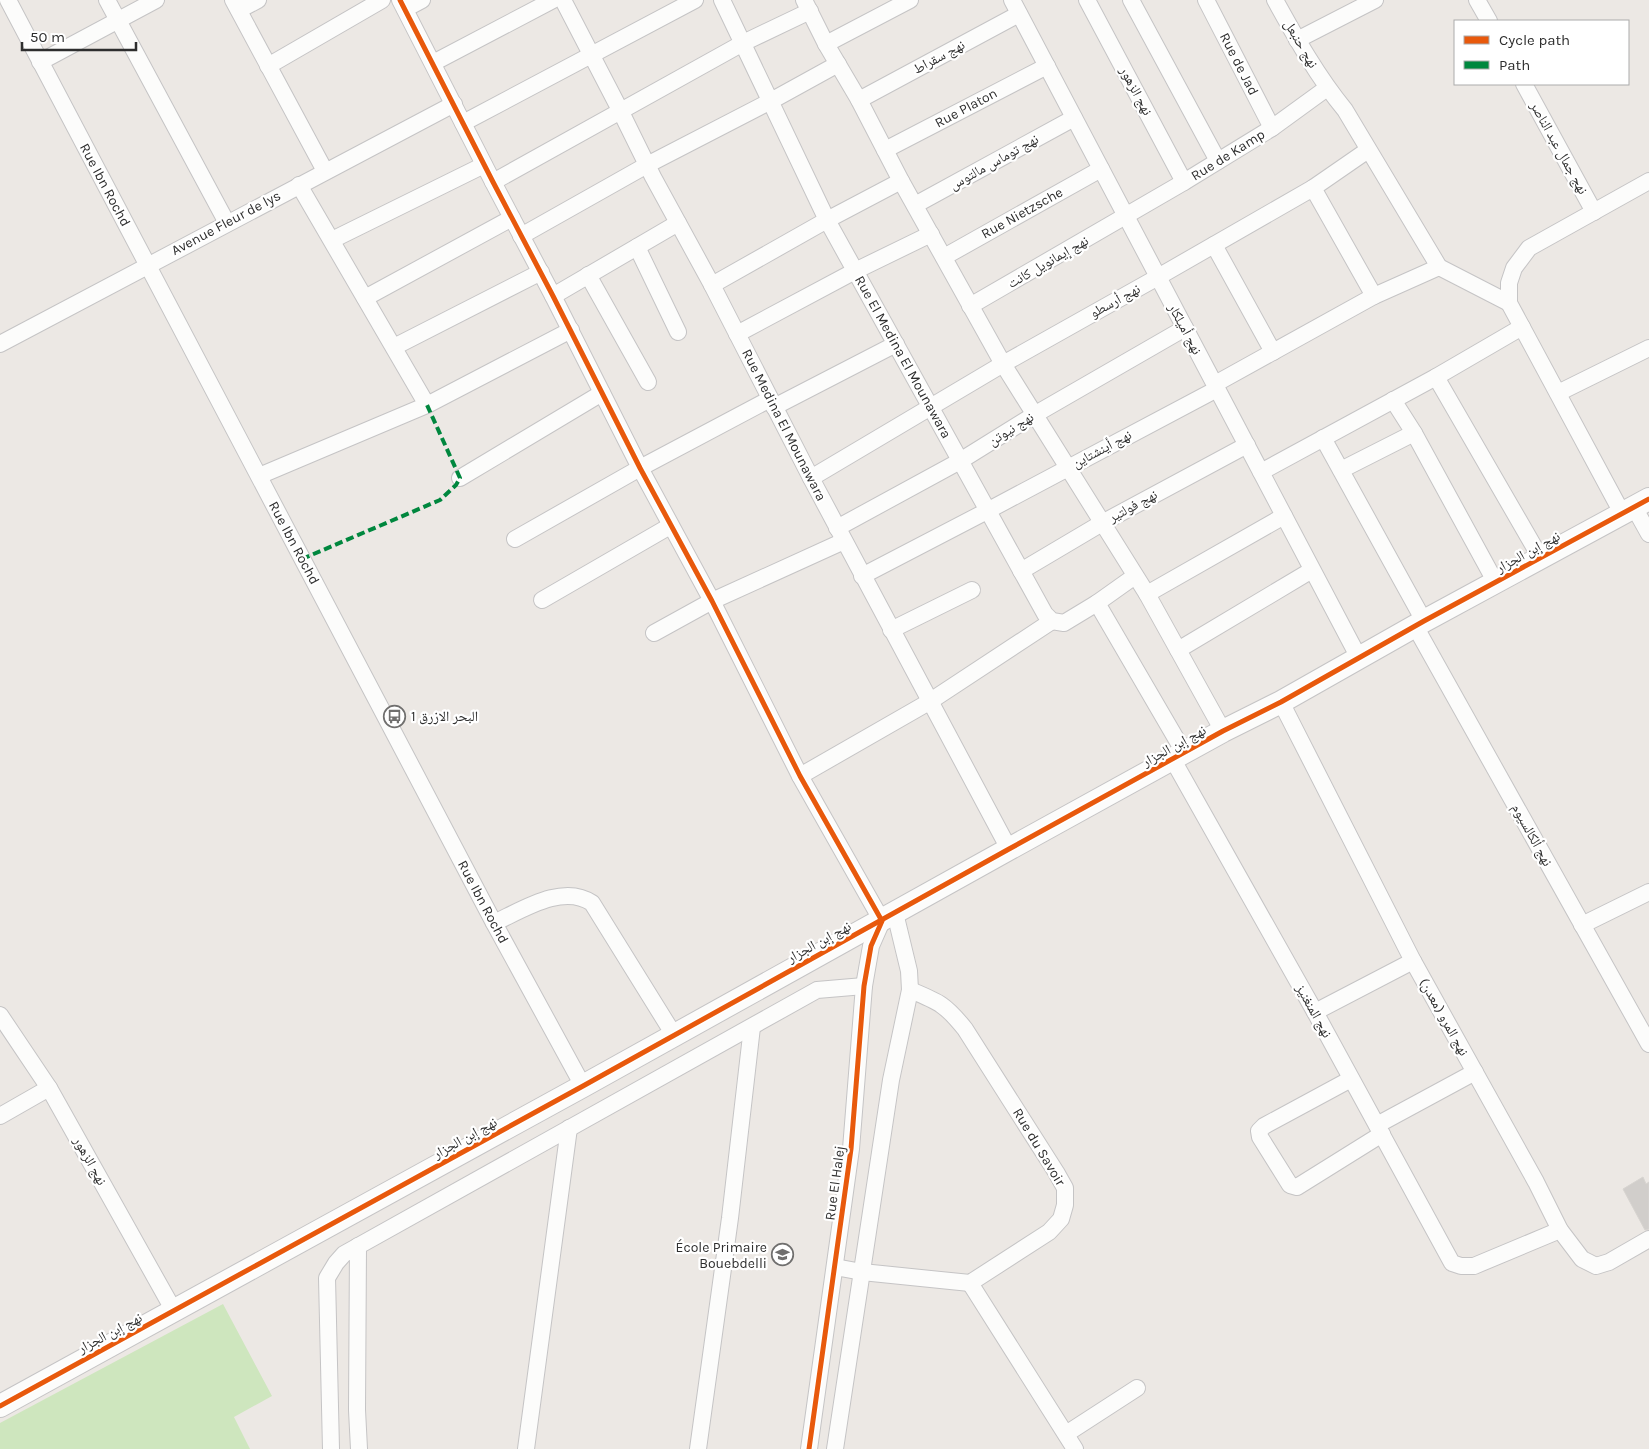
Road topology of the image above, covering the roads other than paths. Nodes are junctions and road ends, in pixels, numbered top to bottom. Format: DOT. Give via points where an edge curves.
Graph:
graph roads {
  1 [pos="8,0"];
  2 [pos="107,0"];
  3 [pos="156,0"];
  4 [pos="258,0"];
  5 [pos="382,0"];
  6 [pos="422,0"];
  7 [pos="553,0"];
  8 [pos="563,0"];
  9 [pos="695,0"];
  10 [pos="722,0"];
  11 [pos="910,0"];
  12 [pos="1087,0"];
  13 [pos="1131,0"];
  14 [pos="1206,0"];
  15 [pos="1276,0"];
  16 [pos="1375,0"];
  17 [pos="1477,0"];
  18 [pos="236,5"];
  19 [pos="403,5"];
  20 [pos="1017,5"];
  21 [pos="807,6"];
  22 [pos="117,20"];
  23 [pos="1488,20"];
  24 [pos="1297,40"];
  25 [pos="743,43"];
  26 [pos="826,44"];
  27 [pos="590,56"];
  28 [pos="40,62"];
  29 [pos="433,64"];
  30 [pos="838,64"];
  31 [pos="268,66"];
  32 [pos="1047,66"];
  33 [pos="1525,85"];
  34 [pos="1327,88"];
  35 [pos="859,100"];
  36 [pos="769,102"];
  37 [pos="454,104"];
  38 [pos="620,110"];
  39 [pos="1074,118"];
  40 [pos="463,122"];
  41 [pos="1272,128"];
  42 [pos="886,150"];
  43 [pos="1368,150"];
  44 [pos="1218,161"];
  45 [pos="484,164"];
  46 [pos="647,165"];
  47 [pos="1101,169"];
  48 [pos="325,171"];
  49 [pos="901,181"];
  50 [pos="1649,181"];
  51 [pos="493,182"];
  52 [pos="1184,182"];
  53 [pos="299,185"];
  54 [pos="1313,188"];
  55 [pos="914,206"];
  56 [pos="1594,212"];
  57 [pos="1126,217"];
  58 [pos="512,218"];
  59 [pos="827,220"];
  60 [pos="227,223"];
  61 [pos="678,223"];
  62 [pos="931,234"];
  63 [pos="521,236"];
  64 [pos="332,240"];
  65 [pos="1214,245"];
  66 [pos="637,247"];
  67 [pos="944,257"];
  68 [pos="148,265"];
  69 [pos="1439,266"];
  70 [pos="855,271"];
  71 [pos="541,272"];
  72 [pos="588,275"];
  73 [pos="1158,277"];
  74 [pos="712,285"];
  75 [pos="553,296"];
  76 [pos="1374,296"];
  77 [pos="365,298"];
  78 [pos="1509,303"];
  79 [pos="970,306"];
  80 [pos="1522,327"];
  81 [pos="1185,328"];
  82 [pos="571,330"];
  83 [pos="678,332"];
  84 [pos="736,334"];
  85 [pos="0,344"];
  86 [pos="896,344"];
  87 [pos="394,347"];
  88 [pos="1649,348"];
  89 [pos="1273,352"];
  90 [pos="1003,364"];
  91 [pos="1436,377"];
  92 [pos="648,382"];
  93 [pos="1216,386"];
  94 [pos="602,393"];
  95 [pos="1558,393"];
  96 [pos="1393,400"];
  97 [pos="772,403"];
  98 [pos="428,405"];
  99 [pos="930,408"];
  100 [pos="1034,414"];
  101 [pos="1414,433"];
  102 [pos="1323,438"];
  103 [pos="1247,445"];
  104 [pos="960,461"];
  105 [pos="640,468"];
  106 [pos="1067,468"];
  107 [pos="1341,470"];
  108 [pos="1261,472"];
  109 [pos="259,476"];
  110 [pos="460,478"];
  111 [pos="811,478"];
  112 [pos="1635,506"];
  113 [pos="987,512"];
  114 [pos="1284,516"];
  115 [pos="1102,523"];
  116 [pos="670,526"];
  117 [pos="840,534"];
  118 [pos="1649,534"];
  119 [pos="515,539"];
  120 [pos="1540,558"];
  121 [pos="1312,570"];
  122 [pos="1021,571"];
  123 [pos="862,576"];
  124 [pos="1135,576"];
  125 [pos="1496,583"];
  126 [pos="972,590"];
  127 [pos="1147,594"];
  128 [pos="542,600"];
  129 [pos="712,602"];
  130 [pos="1097,603"];
  131 [pos="1052,621"];
  132 [pos="1420,624"];
  133 [pos="891,630"];
  134 [pos="654,633"];
  135 [pos="1178,650"];
  136 [pos="1359,658"];
  137 [pos="930,702"];
  138 [pos="1281,702"];
  139 [pos="1223,731"];
  140 [pos="1179,757"];
  141 [pos="800,776"];
  142 [pos="1009,849"];
  143 [pos="1649,892"];
  144 [pos="888,917"];
  145 [pos="494,923"];
  146 [pos="1582,925"];
  147 [pos="1413,961"];
  148 [pos="864,986"];
  149 [pos="910,990"];
  150 [pos="1315,1012"];
  151 [pos="0,1015"];
  152 [pos="752,1027"];
  153 [pos="674,1035"];
  154 [pos="1647,1036"];
  155 [pos="1474,1072"];
  156 [pos="1351,1079"];
  157 [pos="583,1086"];
  158 [pos="49,1088"];
  159 [pos="0,1116"];
  160 [pos="568,1128"];
  161 [pos="1379,1130"];
  162 [pos="1560,1230"];
  163 [pos="1649,1239"];
  164 [pos="358,1246"];
  165 [pos="835,1266"];
  166 [pos="862,1272"];
  167 [pos="970,1283"];
  168 [pos="174,1311"];
  169 [pos="1137,1388"];
  170 [pos="1,1403"];
  171 [pos="1066,1434"];
  172 [pos="331,1449"];
  173 [pos="358,1449"];
  174 [pos="526,1449"];
  175 [pos="698,1449"];
  176 [pos="809,1449"];
  177 [pos="836,1449"];
  178 [pos="1075,1449"];
  1 -- 28 [label="street, Rue Ibn Rochd"];
  2 -- 22 [label="street"];
  3 -- 22 [label="street"];
  4 -- 18 [label="street"];
  5 -- 31 [label="street"];
  6 -- 19 [label="street"];
  7 -- 29 [label="street"];
  8 -- 27 [label="street, Rue Medina El Mounawara"];
  9 -- 27 [label="street"];
  10 -- 25 [label="street, Rue El Medina El Mounawara"];
  11 -- 26 [label="street"];
  12 -- 52 [label="street, نهج الزهور"];
  13 -- 44 [label="street"];
  14 -- 41 [label="street, Rue de Jad"];
  15 -- 24 [label="street, نهج حنبعل"];
  16 -- 24 [label="street"];
  17 -- 23 [label="street"];
  18 -- 31 [label="street"];
  19 -- 29 [label="street"];
  20 -- 32 [label="street, نهج أميلكار"];
  20 -- 35 [label="street, نهج سقراط"];
  21 -- 25 [label="street"];
  21 -- 26 [label="street"];
  22 -- 28 [label="street"];
  22 -- 60 [label="street"];
  24 -- 34 [label="street, نهج حنبعل"];
  25 -- 36 [label="street, Rue El Medina El Mounawara"];
  25 -- 38 [label="street"];
  26 -- 30 [label="street"];
  27 -- 38 [label="street, Rue Medina El Mounawara"];
  27 -- 40 [label="street"];
  28 -- 68 [label="street, Rue Ibn Rochd"];
  29 -- 37 [label="street"];
  30 -- 35 [label="street"];
  30 -- 36 [label="street"];
  31 -- 48 [label="street"];
  32 -- 39 [label="street, نهج أميلكار"];
  32 -- 42 [label="street, Rue Platon"];
  33 -- 56 [label="street, نهج جمال عبد الناصر"];
  34 -- 41 [label="street, Rue de Kamp"];
  34 -- 43 [label="street, نهج حنبعل" via="1345,110"];
  35 -- 42 [label="street"];
  36 -- 46 [label="street"];
  36 -- 59 [label="street, Rue El Medina El Mounawara"];
  37 -- 40 [label="street"];
  37 -- 48 [label="street, Avenue Fleur de lys"];
  38 -- 46 [label="street, Rue Medina El Mounawara"];
  38 -- 51 [label="street"];
  39 -- 47 [label="street, نهج أميلكار"];
  39 -- 55 [label="street, نهج توماس مالتوس"];
  40 -- 45 [label="street"];
  41 -- 44 [label="street, Rue de Kamp"];
  42 -- 49 [label="street"];
  43 -- 54 [label="street, نهج أرسطو"];
  43 -- 69 [label="street, نهج حنبعل"];
  44 -- 52 [label="street, Rue de Kamp"];
  45 -- 51 [label="street"];
  45 -- 64 [label="street"];
  46 -- 61 [label="street, Rue Medina El Mounawara"];
  46 -- 63 [label="street"];
  47 -- 57 [label="street, نهج أميلكار"];
  47 -- 67 [label="street, Rue Nietzsche"];
  48 -- 53 [label="street, Avenue Fleur de lys"];
  49 -- 55 [label="street"];
  49 -- 59 [label="street"];
  50 -- 56 [label="street"];
  51 -- 58 [label="street"];
  52 -- 57 [label="street, Rue de Kamp"];
  53 -- 60 [label="street, Avenue Fleur de lys"];
  53 -- 64 [label="street"];
  54 -- 65 [label="street, نهج أرسطو"];
  54 -- 76 [label="street"];
  55 -- 62 [label="street"];
  56 -- 78 [label="street" via="1529,248 1514,268 1509,283"];
  57 -- 73 [label="street, نهج أميلكار"];
  57 -- 79 [label="street, نهج إيمانويل كانت"];
  58 -- 63 [label="street"];
  58 -- 77 [label="street"];
  59 -- 70 [label="street, Rue El Medina El Mounawara"];
  59 -- 74 [label="street"];
  60 -- 68 [label="street, Avenue Fleur de lys"];
  61 -- 66 [label="street"];
  61 -- 74 [label="street, Rue Medina El Mounawara"];
  62 -- 67 [label="street"];
  62 -- 70 [label="street"];
  63 -- 71 [label="street"];
  64 -- 77 [label="street"];
  65 -- 73 [label="street, نهج أرسطو"];
  65 -- 89 [label="street"];
  66 -- 72 [label="street"];
  66 -- 83 [label="street"];
  67 -- 79 [label="street"];
  68 -- 85 [label="street, Avenue Fleur de lys"];
  68 -- 109 [label="street, Rue Ibn Rochd"];
  69 -- 76 [label="street, نهج أينشتاين"];
  69 -- 78 [label="street"];
  70 -- 84 [label="street"];
  70 -- 86 [label="street, Rue El Medina El Mounawara"];
  71 -- 75 [label="street"];
  71 -- 87 [label="street"];
  72 -- 75 [label="street"];
  72 -- 92 [label="street"];
  73 -- 81 [label="street, نهج أميلكار"];
  73 -- 90 [label="street, نهج أرسطو"];
  74 -- 84 [label="street, Rue Medina El Mounawara"];
  75 -- 82 [label="street"];
  76 -- 89 [label="street, نهج أينشتاين"];
  77 -- 87 [label="street"];
  78 -- 80 [label="street"];
  79 -- 90 [label="street"];
  80 -- 91 [label="street"];
  80 -- 95 [label="street"];
  81 -- 93 [label="street, نهج أميلكار"];
  81 -- 100 [label="street, نهج نيوتن"];
  82 -- 94 [label="street"];
  82 -- 98 [label="street"];
  84 -- 97 [label="street, Rue Medina El Mounawara"];
  86 -- 97 [label="street"];
  86 -- 99 [label="street, Rue El Medina El Mounawara"];
  87 -- 98 [label="street"];
  88 -- 95 [label="street"];
  89 -- 93 [label="street, نهج أينشتاين"];
  90 -- 99 [label="street, نهج أرسطو"];
  90 -- 100 [label="street"];
  91 -- 96 [label="street"];
  91 -- 120 [label="street"];
  93 -- 103 [label="street, نهج أميلكار"];
  93 -- 106 [label="street, نهج أينشتاين"];
  94 -- 105 [label="street"];
  94 -- 110 [label="street"];
  95 -- 112 [label="street"];
  96 -- 101 [label="street"];
  96 -- 102 [label="street"];
  97 -- 105 [label="street"];
  97 -- 111 [label="street, Rue Medina El Mounawara"];
  98 -- 109 [label="street"];
  99 -- 104 [label="street, Rue El Medina El Mounawara"];
  99 -- 111 [label="street, نهج أرسطو"];
  100 -- 104 [label="street, نهج نيوتن"];
  100 -- 106 [label="street"];
  101 -- 107 [label="street"];
  101 -- 125 [label="street"];
  102 -- 107 [label="street, نهج ألكالسيوم"];
  102 -- 108 [label="street"];
  103 -- 108 [label="street, نهج أميلكار"];
  103 -- 115 [label="street, نهج فولتير"];
  104 -- 113 [label="street, Rue El Medina El Mounawara"];
  104 -- 117 [label="street, نهج نيوتن"];
  105 -- 116 [label="street"];
  105 -- 119 [label="street"];
  106 -- 113 [label="street, نهج أينشتاين"];
  106 -- 115 [label="street"];
  107 -- 132 [label="street, نهج ألكالسيوم"];
  108 -- 114 [label="street, نهج أميلكار"];
  109 -- 145 [label="street, Rue Ibn Rochd"];
  111 -- 117 [label="street, Rue Medina El Mounawara"];
  112 -- 118 [label="street"];
  112 -- 120 [label="street, نهج إبن الجزار"];
  113 -- 122 [label="street, Rue El Medina El Mounawara"];
  113 -- 123 [label="street, نهج أينشتاين"];
  114 -- 121 [label="street, نهج أميلكار"];
  114 -- 127 [label="street"];
  115 -- 122 [label="street, نهج فولتير"];
  115 -- 124 [label="street"];
  116 -- 128 [label="street"];
  116 -- 129 [label="street"];
  117 -- 123 [label="street, Rue Medina El Mounawara"];
  117 -- 129 [label="street, نهج نيوتن"];
  120 -- 125 [label="street, نهج إبن الجزار"];
  121 -- 135 [label="street"];
  121 -- 136 [label="street, نهج أميلكار"];
  122 -- 131 [label="street, Rue El Medina El Mounawara"];
  123 -- 133 [label="street, Rue Medina El Mounawara"];
  124 -- 127 [label="street"];
  124 -- 130 [label="street"];
  125 -- 132 [label="street, نهج إبن الجزار"];
  126 -- 133 [label="street"];
  127 -- 135 [label="street"];
  129 -- 134 [label="street, نهج نيوتن"];
  129 -- 141 [label="street"];
  130 -- 131 [label="street" via="1064,623"];
  130 -- 140 [label="street, نهج المنغنيز"];
  131 -- 137 [label="street"];
  132 -- 136 [label="street, نهج إبن الجزار"];
  132 -- 146 [label="street, نهج ألكالسيوم"];
  133 -- 137 [label="street, Rue Medina El Mounawara"];
  135 -- 139 [label="street"];
  136 -- 138 [label="street, نهج إبن الجزار"];
  137 -- 141 [label="street"];
  137 -- 142 [label="street, Rue Medina El Mounawara"];
  138 -- 139 [label="street, نهج إبن الجزار"];
  138 -- 147 [label="street, نهج المرو (معدن)"];
  139 -- 140 [label="street, نهج إبن الجزار"];
  140 -- 142 [label="street, نهج إبن الجزار"];
  140 -- 150 [label="street, نهج المنغنيز"];
  141 -- 144 [label="street"];
  142 -- 144 [label="street, نهج إبن الجزار"];
  143 -- 146 [label="street"];
  144 -- 148 [label="street, Rue El Halej" via="870,946"];
  144 -- 149 [label="street" via="909,970"];
  144 -- 153 [label="street, نهج إبن الجزار"];
  145 -- 153 [label="street" via="547,900 568,896 585,898 592,903"];
  145 -- 157 [label="street, Rue Ibn Rochd"];
  146 -- 154 [label="street, نهج ألكالسيوم"];
  147 -- 150 [label="street"];
  147 -- 155 [label="street, نهج المرو (معدن)"];
  148 -- 152 [label="street" via="817,990"];
  148 -- 165 [label="street, Rue El Halej" via="851,1150"];
  149 -- 166 [label="street" via="890,1080"];
  149 -- 167 [label="street, Rue du Savoir" via="939,1002 952,1012 1038,1141 1065,1188 1061,1219 1049,1232"];
  150 -- 156 [label="street, نهج المنغنيز"];
  151 -- 158 [label="street, نهج الزهور"];
  152 -- 160 [label="street"];
  152 -- 175 [label="street"];
  153 -- 157 [label="street, نهج إبن الجزار"];
  155 -- 161 [label="street"];
  155 -- 162 [label="street, نهج المرو (معدن)"];
  156 -- 161 [label="street, نهج المنغنيز"];
  156 -- 161 [label="street" via="1264,1126 1259,1131 1260,1137 1290,1185 1297,1187"];
  157 -- 168 [label="street, نهج إبن الجزار"];
  158 -- 159 [label="street"];
  158 -- 168 [label="street, نهج الزهور"];
  160 -- 164 [label="street"];
  160 -- 174 [label="street"];
  161 -- 162 [label="street, نهج المنغنيز" via="1452,1263 1474,1266"];
  162 -- 163 [label="street, نهج المرو (معدن)" via="1582,1259 1596,1266"];
  164 -- 172 [label="street" via="344,1254 327,1278"];
  164 -- 173 [label="street"];
  165 -- 166 [label="street"];
  165 -- 176 [label="street, Rue El Halej"];
  166 -- 167 [label="street"];
  166 -- 177 [label="street"];
  167 -- 171 [label="street"];
  168 -- 170 [label="street, نهج إبن الجزار"];
  169 -- 171 [label="street"];
  171 -- 178 [label="street"];
}
